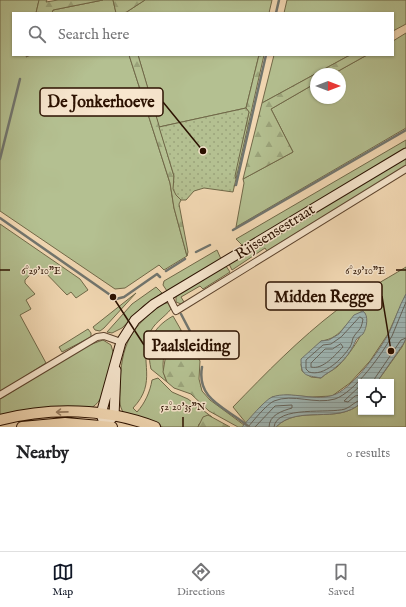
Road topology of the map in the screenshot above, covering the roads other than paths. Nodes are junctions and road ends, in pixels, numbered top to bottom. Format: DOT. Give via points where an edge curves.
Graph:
graph roads {
  1 [pos="406,153"];
  2 [pos="406,169"];
  3 [pos="167,296"];
  4 [pos="121,342"];
  5 [pos="116,358"];
  6 [pos="0,395"];
  7 [pos="101,414"];
  8 [pos="114,416"];
  9 [pos="0,420"];
  10 [pos="109,426"];
  11 [pos="22,427"];
  12 [pos="155,427"];
  1 -- 3 [label="main road, Rijssensestraat"];
  2 -- 3 [label="street, Rijssensestraat" via="176,311"];
  3 -- 4 [label="main road, Rijssensestraat" via="138,317"];
  4 -- 5 [label="main road, Rijssensestraat"];
  4 -- 6 [label="street" via="104,336 96,337"];
  5 -- 7 [label="main road, Rijssensestraat"];
  5 -- 8 [label="main road, Rijssensestraat"];
  7 -- 8 [label="main road"];
  7 -- 9 [label="main road, one-way" via="53,412"];
  7 -- 10 [label="main road"];
  8 -- 10 [label="main road"];
  8 -- 12 [label="main road"];
  10 -- 11 [label="main road" via="65,423"];
}
